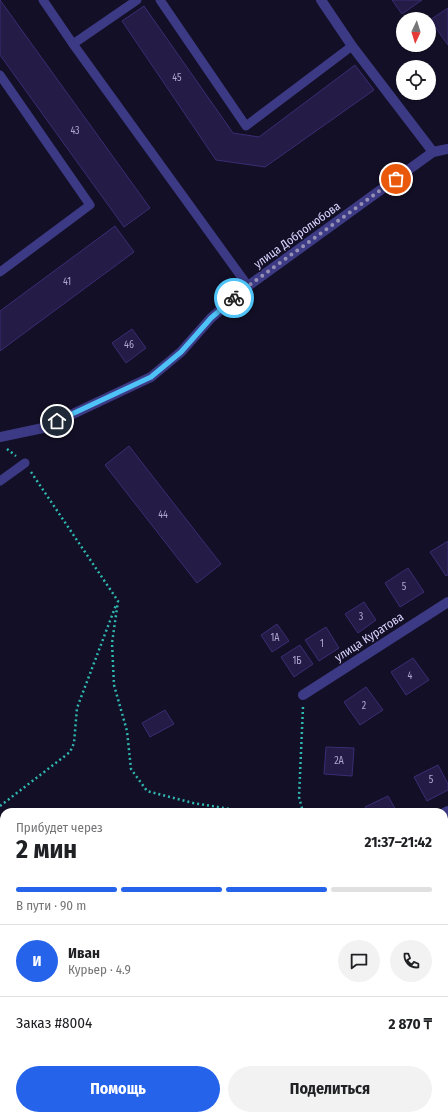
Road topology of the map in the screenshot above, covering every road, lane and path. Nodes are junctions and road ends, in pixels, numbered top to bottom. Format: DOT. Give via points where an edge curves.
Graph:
graph roads {
  1 [pos="43,0"];
  2 [pos="137,0"];
  3 [pos="160,0"];
  4 [pos="321,0"];
  5 [pos="73,44"];
  6 [pos="352,46"];
  7 [pos="0,75"];
  8 [pos="448,149"];
  9 [pos="433,152"];
  10 [pos="0,272"];
  11 [pos="248,286"];
  12 [pos="0,437"];
  13 [pos="6,449"];
  14 [pos="25,463"];
  15 [pos="0,481"];
  16 [pos="118,601"];
  17 [pos="448,602"];
  18 [pos="304,695"];
  19 [pos="0,806"];
  20 [pos="223,808"];
  21 [pos="302,808"];
  1 -- 5 [label="lane"];
  2 -- 5 [label="lane"];
  3 -- 6 [label="lane" via="246,126"];
  4 -- 6 [label="street"];
  5 -- 11 [label="lane"];
  6 -- 9 [label="street"];
  7 -- 10 [label="lane" via="90,205"];
  8 -- 9 [label="street, улица Добролюбова"];
  9 -- 11 [label="street, улица Добролюбова"];
  11 -- 12 [label="street, улица Добролюбова" via="211,318 181,352 151,377 43,428"];
  13 -- 14 [label="path"];
  14 -- 15 [label="lane"];
  14 -- 16 [label="path"];
  16 -- 19 [label="path" via="77,708 74,743 70,752"];
  16 -- 20 [label="path" via="112,643 114,684 127,731 131,769 147,791"];
  17 -- 18 [label="street, улица Куратова"];
  18 -- 21 [label="path" via="299,797"];
}
